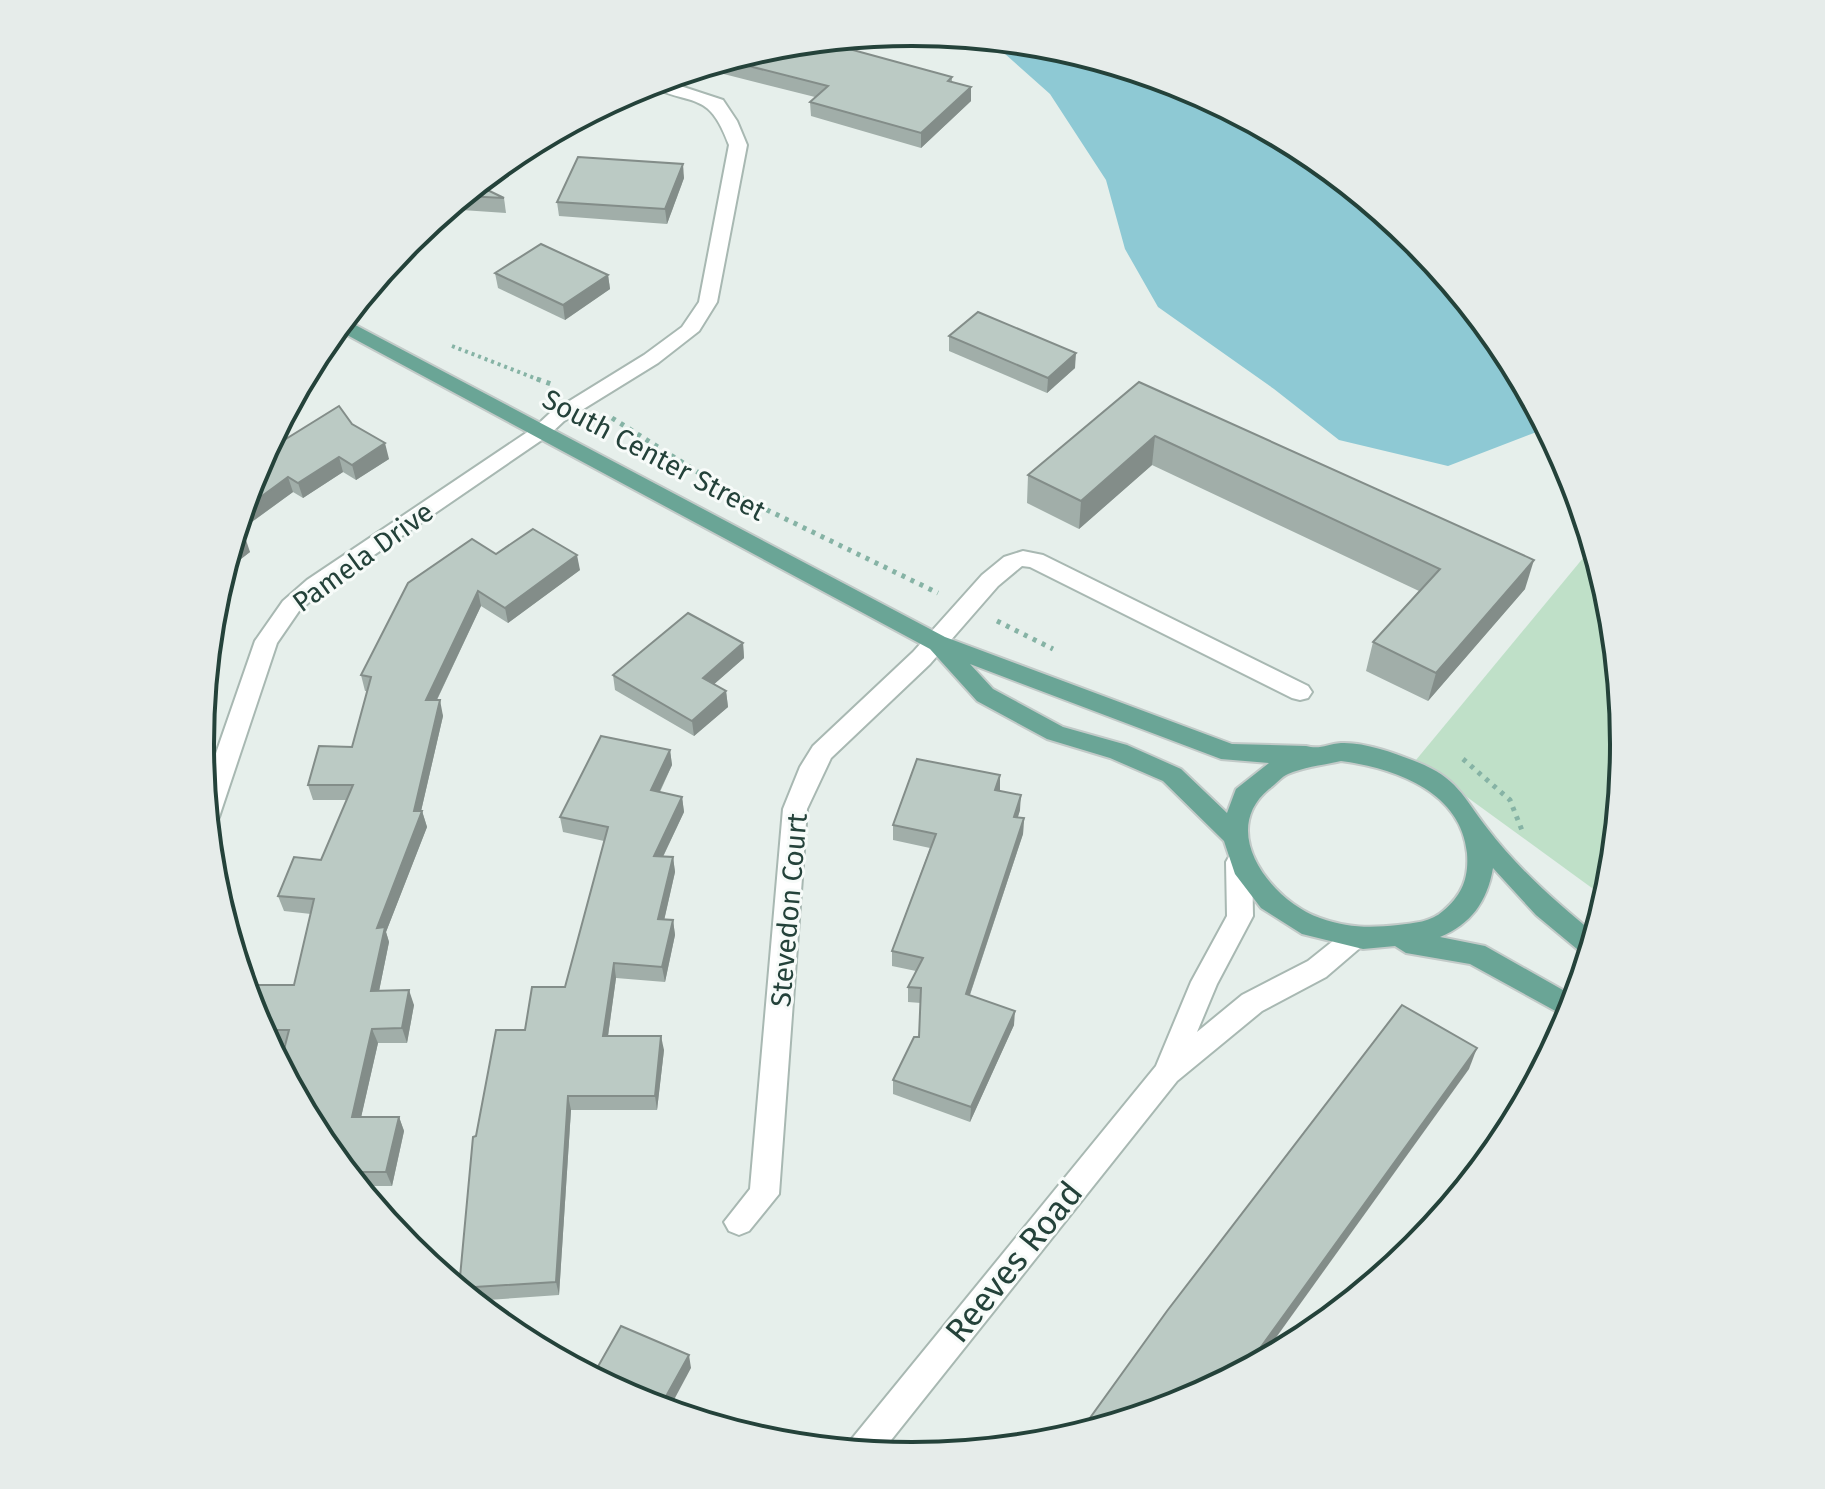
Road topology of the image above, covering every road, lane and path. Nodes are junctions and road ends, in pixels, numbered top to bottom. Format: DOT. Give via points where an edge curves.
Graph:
graph roads {
  1 [pos="673,89"];
  2 [pos="351,330"];
  3 [pos="542,431"];
  4 [pos="937,643"];
  5 [pos="1300,692"];
  6 [pos="1306,755"];
  7 [pos="215,792"];
  8 [pos="1233,834"];
  9 [pos="1478,835"];
  10 [pos="1239,862"];
  11 [pos="1583,939"];
  12 [pos="1352,940"];
  13 [pos="1396,941"];
  14 [pos="1562,1002"];
  15 [pos="1167,1073"];
  16 [pos="739,1222"];
  17 [pos="869,1442"];
  1 -- 3 [label="street, Pamela Drive" via="717,104 738,145 708,302 689,331"];
  2 -- 3 [label="main road, South Center Street"];
  3 -- 4 [label="main road, South Center Street"];
  3 -- 7 [label="street, Pamela Drive" via="338,568 291,606 266,641"];
  4 -- 5 [label="street, Stevedon Court" via="965,606 1014,560 1023,558"];
  4 -- 6 [label="main road, South Center Street" via="1230,753"];
  4 -- 8 [label="main road, South Center Street" via="985,695 1055,733 1118,751 1172,775"];
  4 -- 16 [label="street, Stevedon Court" via="822,752 795,809 764,1194"];
  6 -- 8 [label="main road" via="1277,766 1253,784 1238,807"];
  6 -- 9 [label="main road" via="1376,756 1410,767 1464,808"];
  8 -- 10 [label="main road"];
  9 -- 11 [label="main road" via="1545,908"];
  9 -- 13 [label="main road" via="1483,863 1477,891 1459,914 1431,931"];
  10 -- 12 [label="main road" via="1256,889 1282,913"];
  10 -- 15 [label="street, Reeves Road" via="1240,916 1204,982"];
  12 -- 13 [label="main road"];
  12 -- 15 [label="street, Reeves Road" via="1317,969 1252,1003"];
  13 -- 14 [label="main road" via="1476,954"];
  15 -- 17 [label="street, Reeves Road"];
}
